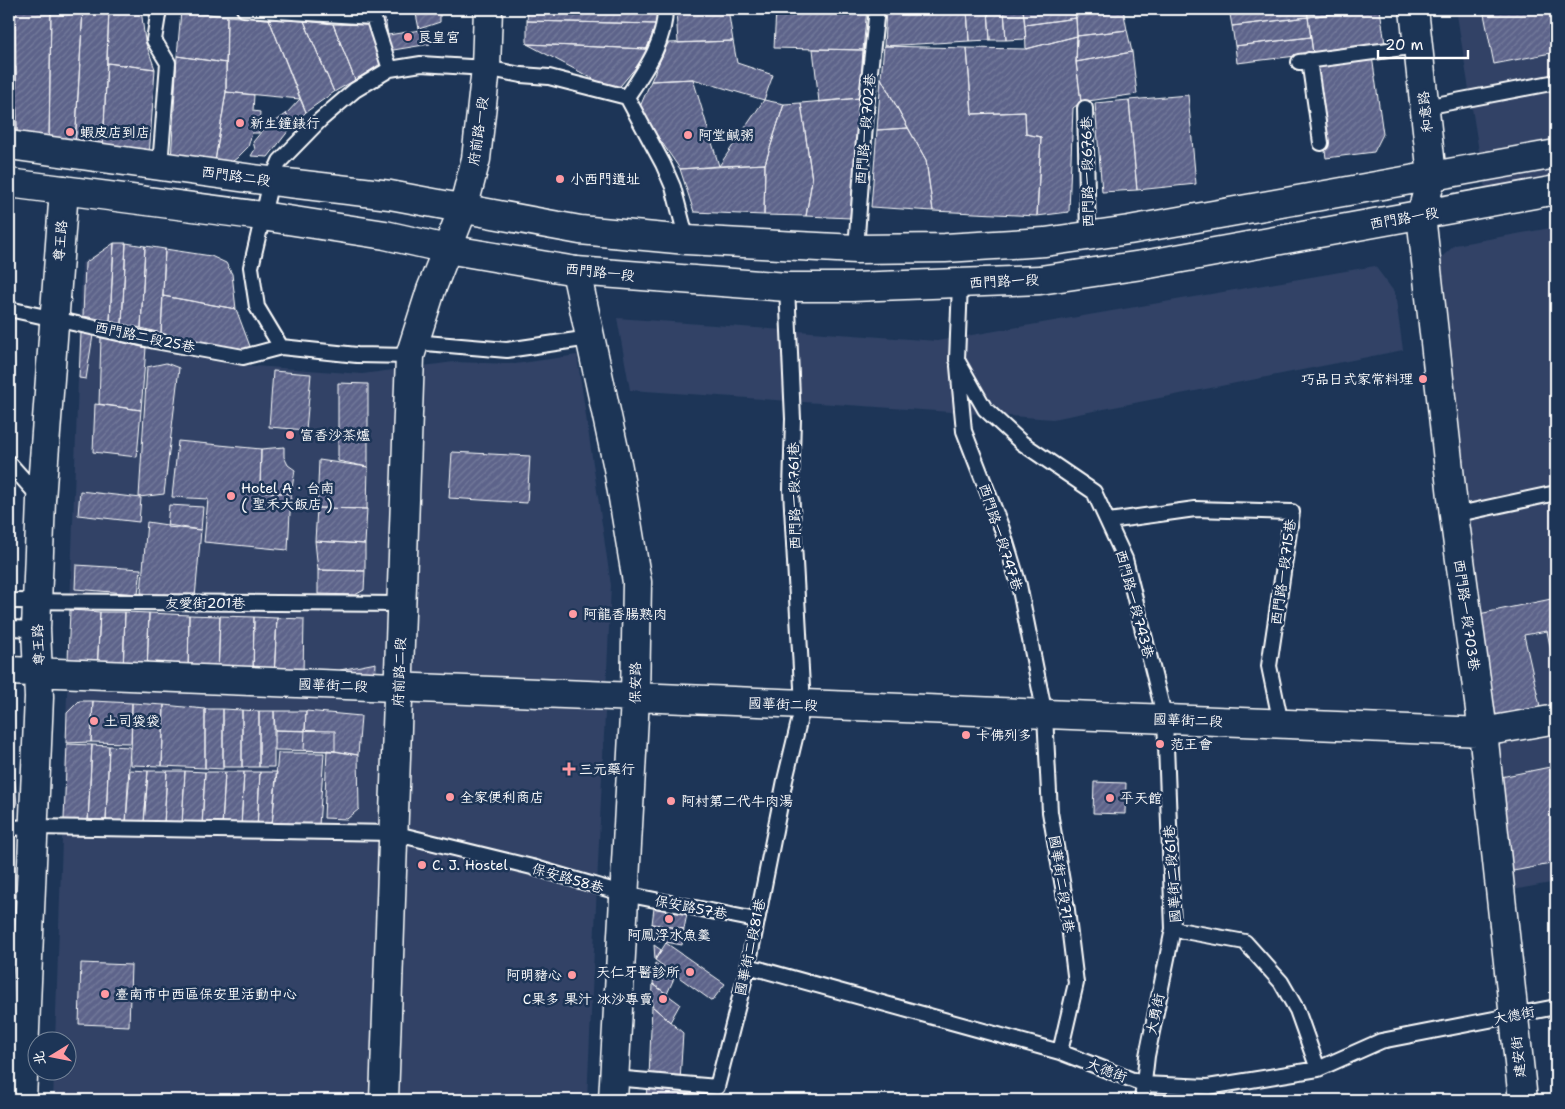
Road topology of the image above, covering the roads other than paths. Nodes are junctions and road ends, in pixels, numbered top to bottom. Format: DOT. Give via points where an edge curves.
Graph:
graph roads {
  1 [pos="159,9"];
  2 [pos="244,9"];
  3 [pos="488,9"];
  4 [pos="665,9"];
  5 [pos="877,9"];
  6 [pos="1414,9"];
  7 [pos="1418,46"];
  8 [pos="486,68"];
  9 [pos="390,69"];
  10 [pos="1556,82"];
  11 [pos="627,97"];
  12 [pos="1425,107"];
  13 [pos="1085,108"];
  14 [pos="1321,143"];
  15 [pos="9,145"];
  16 [pos="1556,154"];
  17 [pos="160,166"];
  18 [pos="1432,176"];
  19 [pos="271,181"];
  20 [pos="9,183"];
  21 [pos="64,190"];
  22 [pos="1556,190"];
  23 [pos="463,209"];
  24 [pos="1421,214"];
  25 [pos="262,216"];
  26 [pos="1088,235"];
  27 [pos="687,240"];
  28 [pos="447,249"];
  29 [pos="856,249"];
  30 [pos="576,271"];
  31 [pos="960,284"];
  32 [pos="787,287"];
  33 [pos="9,309"];
  34 [pos="54,318"];
  35 [pos="590,338"];
  36 [pos="281,347"];
  37 [pos="412,349"];
  38 [pos="957,360"];
  39 [pos="9,463"];
  40 [pos="1556,493"];
  41 [pos="41,500"];
  42 [pos="1454,515"];
  43 [pos="1109,521"];
  44 [pos="9,601"];
  45 [pos="38,602"];
  46 [pos="402,604"];
  47 [pos="9,628"];
  48 [pos="36,629"];
  49 [pos="9,671"];
  50 [pos="40,672"];
  51 [pos="398,688"];
  52 [pos="635,698"];
  53 [pos="803,705"];
  54 [pos="1045,715"];
  55 [pos="1165,719"];
  56 [pos="1556,719"];
  57 [pos="1281,724"];
  58 [pos="1483,732"];
  59 [pos="22,828"];
  60 [pos="394,832"];
  61 [pos="625,894"];
  62 [pos="756,920"];
  63 [pos="1173,929"];
  64 [pos="748,966"];
  65 [pos="1556,1007"];
  66 [pos="1514,1014"];
  67 [pos="1060,1052"];
  68 [pos="1318,1069"];
  69 [pos="1143,1084"];
  70 [pos="613,1089"];
  71 [pos="22,1100"];
  72 [pos="384,1100"];
  73 [pos="1142,1100"];
  74 [pos="1523,1100"];
  1 -- 17 [label="lane" via="154,40 168,63"];
  2 -- 9 [label="lane" via="373,17"];
  3 -- 8 [label="street, 府前路一段"];
  4 -- 11 [label="lane" via="665,27 649,64"];
  5 -- 29 [label="lane, 西門路一段702巷"];
  6 -- 7 [label="street, 和意路"];
  7 -- 12 [label="street, 和意路"];
  7 -- 14 [label="lane" via="1304,61"];
  8 -- 9 [label="lane" via="421,64"];
  8 -- 11 [label="lane" via="549,77"];
  8 -- 23 [label="street, 府前路一段" via="476,159"];
  9 -- 19 [label="lane" via="355,90 320,120 280,161"];
  10 -- 12 [label="lane"];
  11 -- 27 [label="lane" via="663,164"];
  12 -- 18 [label="street, 和意路"];
  13 -- 26 [label="lane, 西門路一段676巷"];
  15 -- 17 [label="street, 西門路二段"];
  16 -- 18 [label="street"];
  17 -- 19 [label="street, 西門路二段"];
  18 -- 24 [label="street, 和意路"];
  18 -- 26 [label="street"];
  19 -- 23 [label="street, 西門路二段" via="390,194"];
  19 -- 25 [label="lane"];
  20 -- 21 [label="street"];
  21 -- 25 [label="street"];
  21 -- 34 [label="street, 尊王路"];
  22 -- 24 [label="street, 西門路一段"];
  23 -- 27 [label="street" via="580,230"];
  23 -- 28 [label="street, 府前路一段"];
  24 -- 31 [label="street, 西門路一段" via="1149,264 1040,280"];
  24 -- 42 [label="street, 西門路一段703巷"];
  25 -- 28 [label="street" via="385,235"];
  25 -- 36 [label="lane" via="252,267 257,308"];
  26 -- 29 [label="street" via="1045,242"];
  27 -- 29 [label="street"];
  28 -- 30 [label="street, 西門路一段"];
  28 -- 37 [label="street, 府前路二段"];
  30 -- 32 [label="street, 西門路一段"];
  30 -- 35 [label="street, 保安路"];
  31 -- 32 [label="street, 西門路一段"];
  31 -- 38 [label="lane"];
  32 -- 53 [label="lane, 西門路一段761巷" via="793,419 791,490"];
  33 -- 34 [label="lane, 西門路二段25巷"];
  34 -- 36 [label="lane, 西門路二段25巷" via="243,357"];
  34 -- 41 [label="street, 尊王路"];
  35 -- 37 [label="lane" via="507,350"];
  35 -- 52 [label="street, 保安路" via="618,468 637,582"];
  36 -- 37 [label="lane" via="357,355"];
  37 -- 46 [label="street, 府前路二段"];
  38 -- 43 [label="lane, 西門路一段743巷" via="985,410 1022,443 1094,492"];
  38 -- 54 [label="lane, 西門路一段747巷" via="964,431 1002,529 1018,585"];
  39 -- 41 [label="lane"];
  40 -- 42 [label="lane"];
  41 -- 45 [label="street, 尊王路"];
  42 -- 58 [label="street, 西門路一段703巷"];
  43 -- 55 [label="lane, 西門路一段743巷" via="1125,559"];
  43 -- 57 [label="lane, 西門路一段715巷" via="1194,509 1292,512 1269,666"];
  44 -- 45 [label="lane, 友愛街201巷"];
  45 -- 46 [label="lane, 友愛街201巷"];
  45 -- 48 [label="street, 尊王路"];
  46 -- 51 [label="street, 府前路二段"];
  47 -- 48 [label="lane"];
  48 -- 50 [label="street, 尊王路"];
  49 -- 50 [label="street, 國華街二段"];
  50 -- 51 [label="street, 國華街二段"];
  50 -- 59 [label="street, 尊王路"];
  51 -- 52 [label="street, 國華街二段"];
  51 -- 60 [label="street, 府前路二段"];
  52 -- 53 [label="street, 國華街二段"];
  52 -- 61 [label="street, 保安路"];
  53 -- 54 [label="street, 國華街二段"];
  53 -- 62 [label="lane, 國華街二段81巷" via="784,780"];
  54 -- 55 [label="street, 國華街二段"];
  54 -- 67 [label="lane, 國華街二段71巷" via="1050,812 1076,983"];
  55 -- 57 [label="street, 國華街二段"];
  55 -- 63 [label="lane, 國華街二段61巷"];
  56 -- 58 [label="street, 國華街二段"];
  57 -- 58 [label="street, 國華街二段"];
  58 -- 66 [label="street, 西門路一段703巷"];
  59 -- 60 [label="lane, 保安路58巷"];
  59 -- 71 [label="street, 尊王路"];
  60 -- 61 [label="lane, 保安路58巷"];
  60 -- 72 [label="street, 府前路二段"];
  61 -- 62 [label="lane, 保安路57巷"];
  61 -- 70 [label="street, 保安路"];
  62 -- 64 [label="lane, 國華街二段81巷"];
  63 -- 68 [label="lane, 國華街二段61巷" via="1245,942 1285,989 1297,1010"];
  63 -- 69 [label="lane, 大勇街"];
  64 -- 67 [label="lane, 大德街"];
  64 -- 70 [label="lane, 國華街二段81巷" via="717,1087"];
  65 -- 66 [label="lane, 大德街"];
  66 -- 68 [label="lane, 大德街" via="1380,1041"];
  66 -- 74 [label="street, 建安街"];
  67 -- 69 [label="lane, 大德街"];
  68 -- 69 [label="lane, 大德街" via="1208,1087"];
  69 -- 73 [label="lane, 大勇街"];
}
